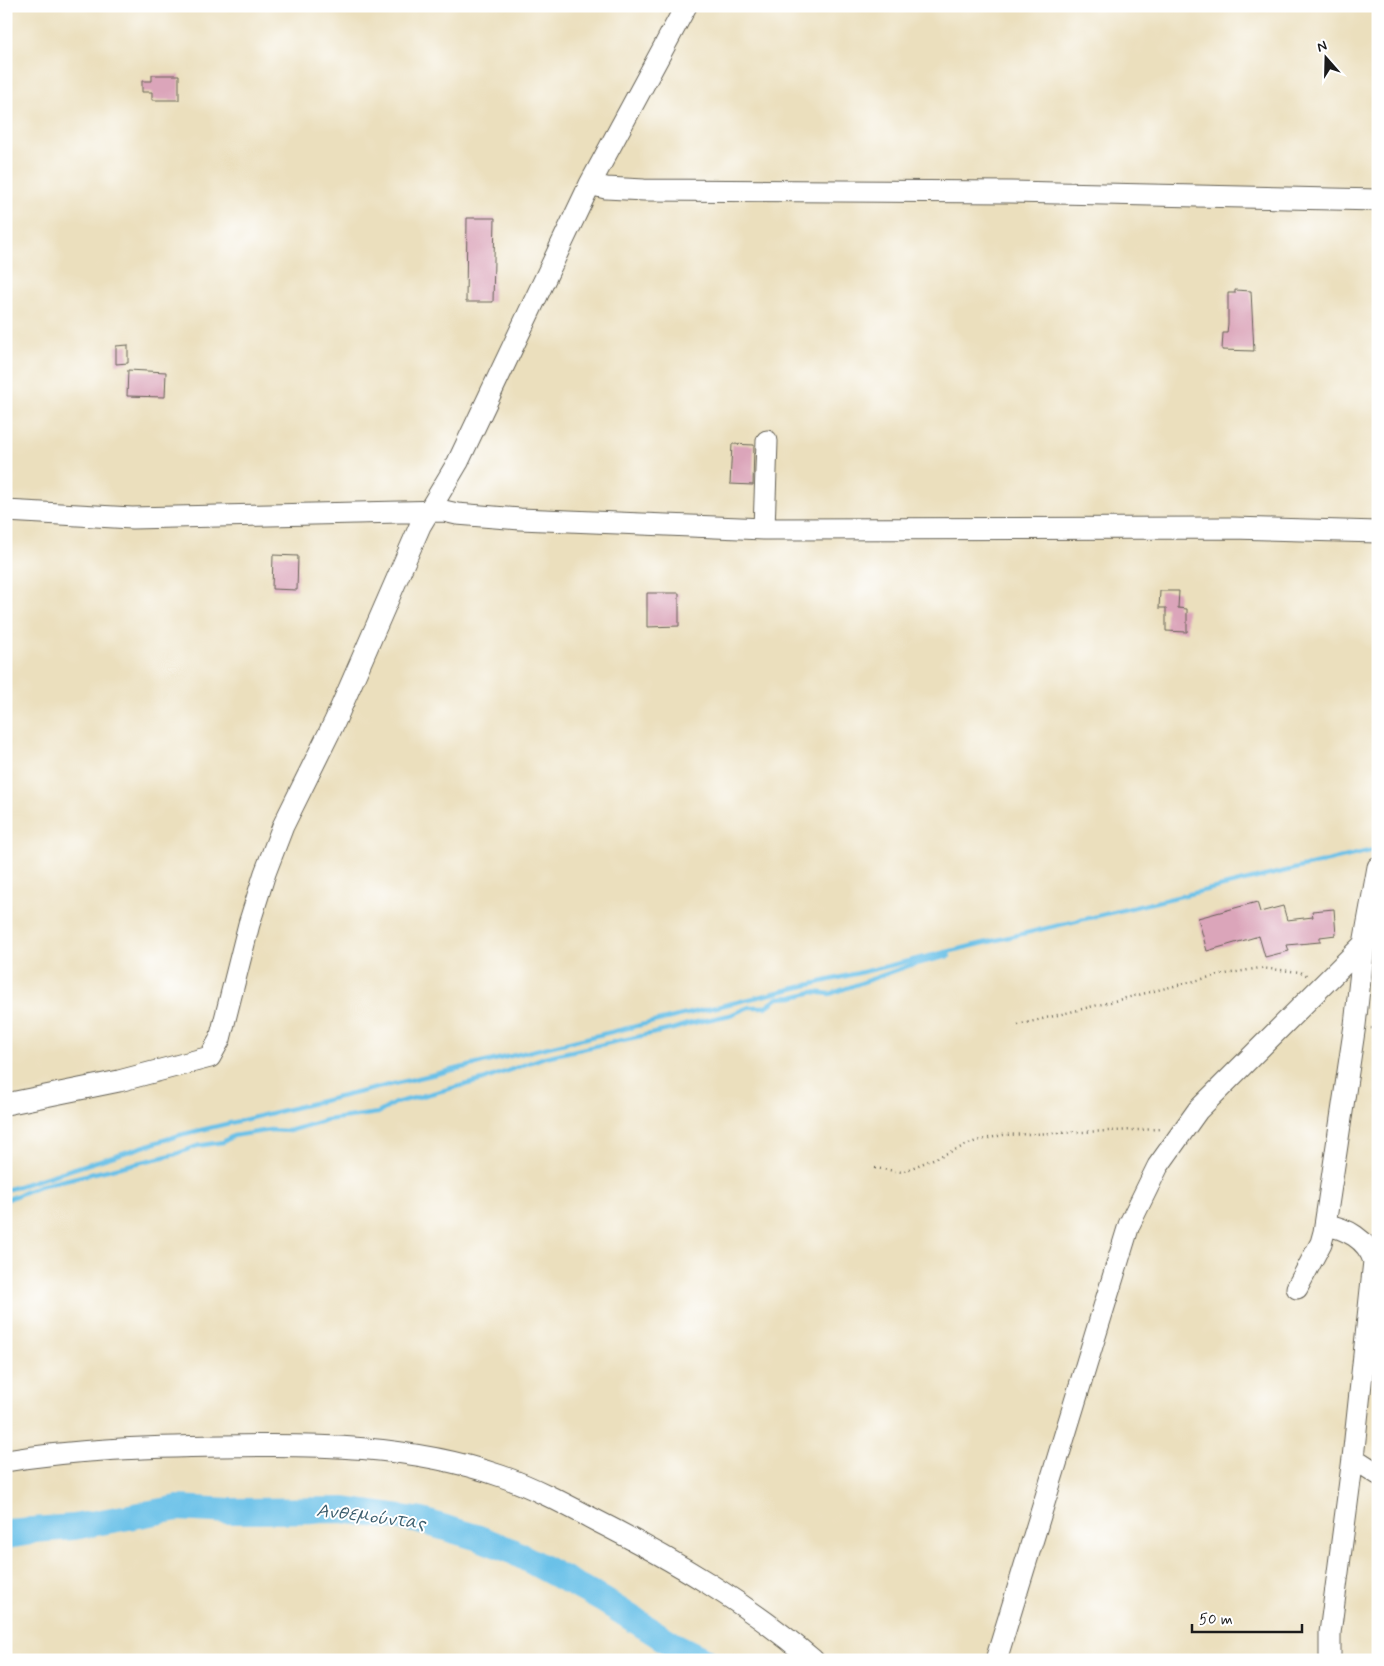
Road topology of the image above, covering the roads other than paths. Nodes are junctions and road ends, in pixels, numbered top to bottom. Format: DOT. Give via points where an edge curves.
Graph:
graph roads {
  1 [pos="686,6"];
  2 [pos="590,184"];
  3 [pos="1378,200"];
  4 [pos="767,440"];
  5 [pos="6,511"];
  6 [pos="430,512"];
  7 [pos="764,529"];
  8 [pos="1378,532"];
  9 [pos="1378,867"];
  10 [pos="1364,944"];
  11 [pos="6,1104"];
  12 [pos="1325,1225"];
  13 [pos="1297,1288"];
  14 [pos="1352,1458"];
  15 [pos="6,1460"];
  16 [pos="1378,1474"];
  17 [pos="1334,1613"];
  18 [pos="813,1660"];
  19 [pos="996,1660"];
  20 [pos="1330,1660"];
  21 [pos="1341,1660"];
  1 -- 2 [label="street"];
  2 -- 3 [label="street" via="644,190 1011,192"];
  2 -- 6 [label="street" via="458,462"];
  4 -- 7 [label="street"];
  5 -- 6 [label="street" via="132,518"];
  6 -- 7 [label="street"];
  6 -- 11 [label="street" via="420,526 335,721 275,846 249,924 226,1019 210,1057"];
  7 -- 8 [label="street" via="1232,528"];
  9 -- 10 [label="street"];
  10 -- 12 [label="street"];
  10 -- 19 [label="street" via="1212,1094 1183,1128 1158,1166 1129,1225"];
  12 -- 13 [label="street" via="1321,1243"];
  12 -- 14 [label="street" via="1340,1227 1362,1241 1371,1251 1374,1261"];
  14 -- 16 [label="street"];
  14 -- 17 [label="street"];
  15 -- 18 [label="street" via="120,1448 293,1445 384,1450 442,1460 501,1476 644,1545 719,1590 788,1638"];
  17 -- 20 [label="street"];
  17 -- 21 [label="street" via="1336,1647"];
}
